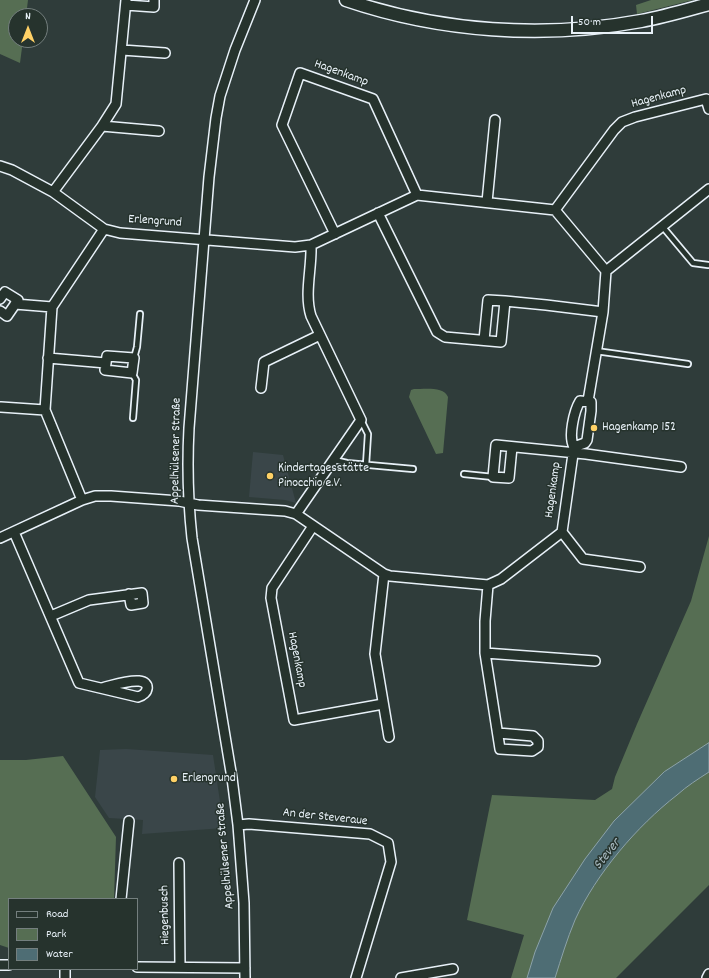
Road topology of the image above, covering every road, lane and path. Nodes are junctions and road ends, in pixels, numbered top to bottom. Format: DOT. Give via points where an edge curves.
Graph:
graph roads {
  1 [pos="154,0"];
  2 [pos="255,0"];
  3 [pos="346,0"];
  4 [pos="126,3"];
  5 [pos="709,4"];
  6 [pos="122,50"];
  7 [pos="164,53"];
  8 [pos="709,109"];
  9 [pos="495,120"];
  10 [pos="102,126"];
  11 [pos="159,131"];
  12 [pos="0,166"];
  13 [pos="709,189"];
  14 [pos="53,192"];
  15 [pos="416,195"];
  16 [pos="487,202"];
  17 [pos="555,210"];
  18 [pos="378,213"];
  19 [pos="662,226"];
  20 [pos="104,229"];
  21 [pos="336,234"];
  22 [pos="204,239"];
  23 [pos="311,245"];
  24 [pos="708,265"];
  25 [pos="606,271"];
  26 [pos="0,299"];
  27 [pos="505,301"];
  28 [pos="15,304"];
  29 [pos="52,307"];
  30 [pos="0,311"];
  31 [pos="603,312"];
  32 [pos="140,314"];
  33 [pos="320,335"];
  34 [pos="484,340"];
  35 [pos="596,351"];
  36 [pos="48,358"];
  37 [pos="134,358"];
  38 [pos="106,363"];
  39 [pos="688,364"];
  40 [pos="132,373"];
  41 [pos="261,388"];
  42 [pos="588,402"];
  43 [pos="1,407"];
  44 [pos="45,410"];
  45 [pos="133,418"];
  46 [pos="361,420"];
  47 [pos="512,446"];
  48 [pos="573,450"];
  49 [pos="334,460"];
  50 [pos="366,465"];
  51 [pos="681,467"];
  52 [pos="413,469"];
  53 [pos="464,474"];
  54 [pos="494,477"];
  55 [pos="82,500"];
  56 [pos="188,503"];
  57 [pos="296,514"];
  58 [pos="313,526"];
  59 [pos="14,532"];
  60 [pos="562,532"];
  61 [pos="0,538"];
  62 [pos="640,567"];
  63 [pos="384,574"];
  64 [pos="488,585"];
  65 [pos="129,594"];
  66 [pos="51,616"];
  67 [pos="485,653"];
  68 [pos="595,661"];
  69 [pos="102,688"];
  70 [pos="383,704"];
  71 [pos="498,733"];
  72 [pos="388,737"];
  73 [pos="129,821"];
  74 [pos="238,825"];
  75 [pos="179,863"];
  76 [pos="121,898"];
  77 [pos="138,967"];
  78 [pos="180,967"];
  79 [pos="245,968"];
  80 [pos="453,969"];
  81 [pos="709,974"];
  82 [pos="245,978"];
  83 [pos="356,978"];
  84 [pos="401,978"];
  85 [pos="707,978"];
  1 -- 4 [label="street" via="154,7"];
  2 -- 22 [label="street, Appelhülsener Straße" via="220,96"];
  3 -- 5 [label="main road" via="386,13 432,22 471,28 515,30 562,30 607,26 642,21"];
  4 -- 6 [label="street"];
  6 -- 7 [label="street"];
  6 -- 10 [label="street" via="116,104"];
  8 -- 17 [label="street, Hagenkamp" via="706,99 622,122"];
  9 -- 16 [label="street"];
  10 -- 11 [label="street"];
  10 -- 14 [label="street"];
  12 -- 14 [label="street, Erlengrund"];
  13 -- 19 [label="street"];
  14 -- 20 [label="street, Erlengrund"];
  15 -- 16 [label="street"];
  15 -- 18 [label="street"];
  15 -- 21 [label="street, Hagenkamp" via="373,99 300,73 282,125"];
  16 -- 17 [label="street"];
  17 -- 25 [label="street"];
  18 -- 21 [label="street"];
  18 -- 34 [label="street" via="437,332 444,337"];
  19 -- 24 [label="lane" via="693,263"];
  19 -- 25 [label="street"];
  20 -- 22 [label="street, Erlengrund" via="120,233"];
  20 -- 29 [label="street"];
  21 -- 23 [label="street"];
  22 -- 23 [label="street" via="295,247"];
  22 -- 56 [label="street, Appelhülsener Straße" via="187,460"];
  23 -- 33 [label="street" via="308,301"];
  25 -- 31 [label="street, Hagenkamp"];
  26 -- 28 [label="street" via="5,292 18,300"];
  27 -- 31 [label="street"];
  27 -- 34 [label="street" via="488,300"];
  27 -- 34 [label="street" via="501,342"];
  28 -- 29 [label="street"];
  28 -- 30 [label="street" via="7,316"];
  29 -- 36 [label="street"];
  31 -- 35 [label="street, Hagenkamp"];
  32 -- 37 [label="lane"];
  33 -- 41 [label="street" via="264,362"];
  33 -- 46 [label="street"];
  35 -- 39 [label="lane"];
  35 -- 42 [label="street, Hagenkamp"];
  36 -- 38 [label="street"];
  36 -- 44 [label="street"];
  37 -- 38 [label="street" via="107,356"];
  37 -- 40 [label="street"];
  38 -- 40 [label="street" via="106,370"];
  40 -- 45 [label="lane" via="136,380"];
  42 -- 48 [label="street, Hagenkamp" via="591,402 591,411 587,440"];
  42 -- 48 [label="street, Hagenkamp" via="580,401 575,409 571,438"];
  43 -- 44 [label="street"];
  44 -- 55 [label="street"];
  46 -- 49 [label="street"];
  46 -- 50 [label="lane" via="368,434"];
  47 -- 48 [label="street, Hagenkamp"];
  47 -- 54 [label="street" via="509,478"];
  47 -- 54 [label="street, Hagenkamp" via="496,445"];
  48 -- 51 [label="street, Hagenkamp"];
  48 -- 60 [label="street, Hagenkamp"];
  49 -- 50 [label="lane"];
  49 -- 57 [label="street"];
  50 -- 52 [label="lane"];
  53 -- 54 [label="lane"];
  55 -- 56 [label="street" via="95,496 111,496"];
  55 -- 59 [label="street"];
  56 -- 57 [label="street"];
  56 -- 74 [label="street, Appelhülsener Straße"];
  57 -- 58 [label="street"];
  58 -- 63 [label="street"];
  58 -- 70 [label="street, Hagenkamp" via="272,588 271,598 294,720"];
  59 -- 61 [label="street"];
  59 -- 66 [label="street"];
  60 -- 62 [label="street, Hagenkamp" via="583,560"];
  60 -- 64 [label="street, Hagenkamp" via="501,579"];
  63 -- 64 [label="street" via="396,578"];
  63 -- 70 [label="street" via="375,654"];
  64 -- 67 [label="street"];
  65 -- 66 [label="street" via="89,600"];
  66 -- 69 [label="street" via="79,683"];
  67 -- 68 [label="street"];
  67 -- 71 [label="street"];
  70 -- 72 [label="street"];
  73 -- 76 [label="street"];
  74 -- 79 [label="street, Appelhülsener Straße" via="244,903"];
  74 -- 83 [label="street, An der Steveraue" via="370,834 388,842 391,862"];
  75 -- 78 [label="street, Hiegenbusch"];
  77 -- 78 [label="street"];
  78 -- 79 [label="street"];
  79 -- 82 [label="street, Appelhülsener Straße"];
  80 -- 84 [label="street"];
  81 -- 85 [label="street"];
}
